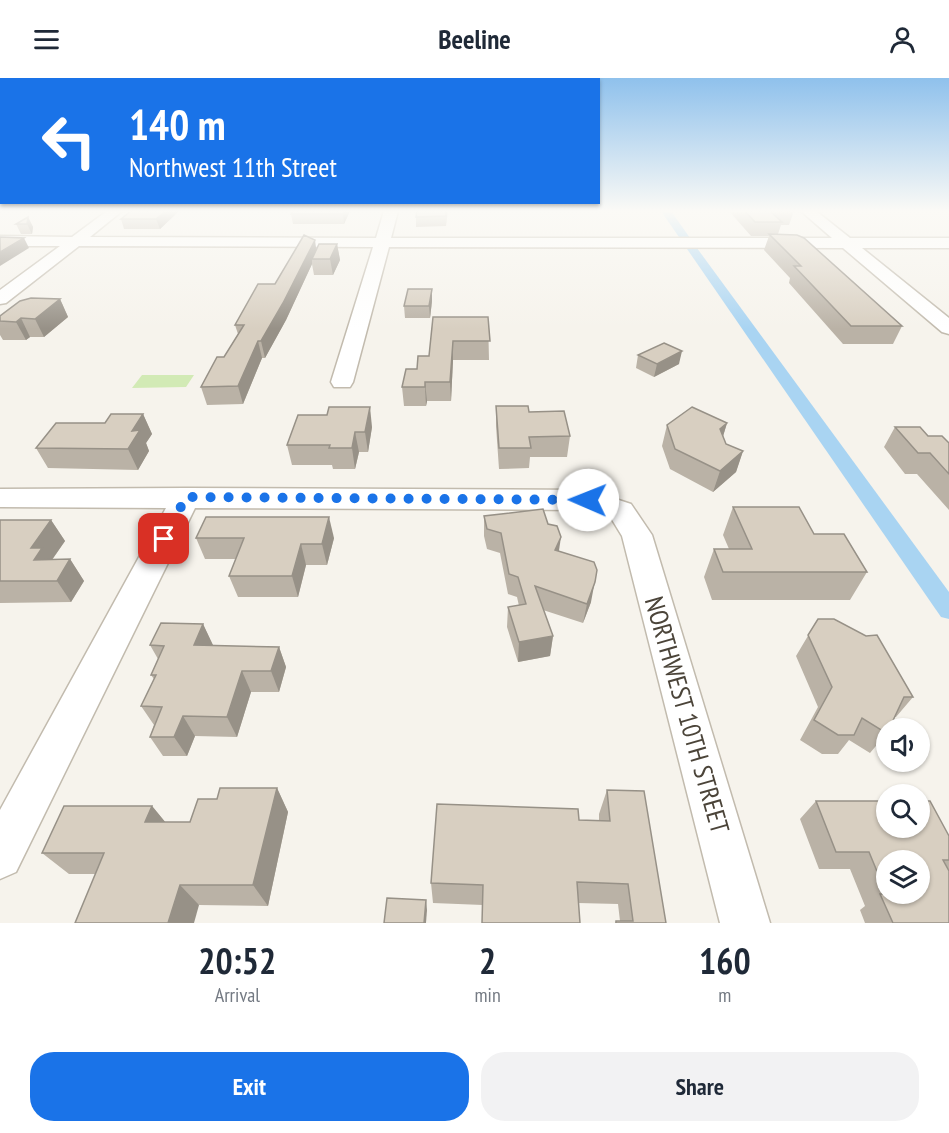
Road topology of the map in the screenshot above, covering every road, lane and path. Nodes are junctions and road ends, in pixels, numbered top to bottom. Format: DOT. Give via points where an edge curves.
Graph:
graph roads {
  1 [pos="63,250"];
  2 [pos="380,250"];
  3 [pos="855,250"];
  4 [pos="0,299"];
  5 [pos="949,328"];
  6 [pos="342,382"];
  7 [pos="186,497"];
  8 [pos="0,498"];
  9 [pos="0,855"];
  10 [pos="745,923"];
  1 -- 4 [label="street"];
  2 -- 6 [label="street"];
  3 -- 5 [label="street"];
  7 -- 8 [label="street"];
  7 -- 9 [label="street"];
  7 -- 10 [label="street, NORTHWEST 10TH STREET" via="588,500 621,511 637,535"];
}
